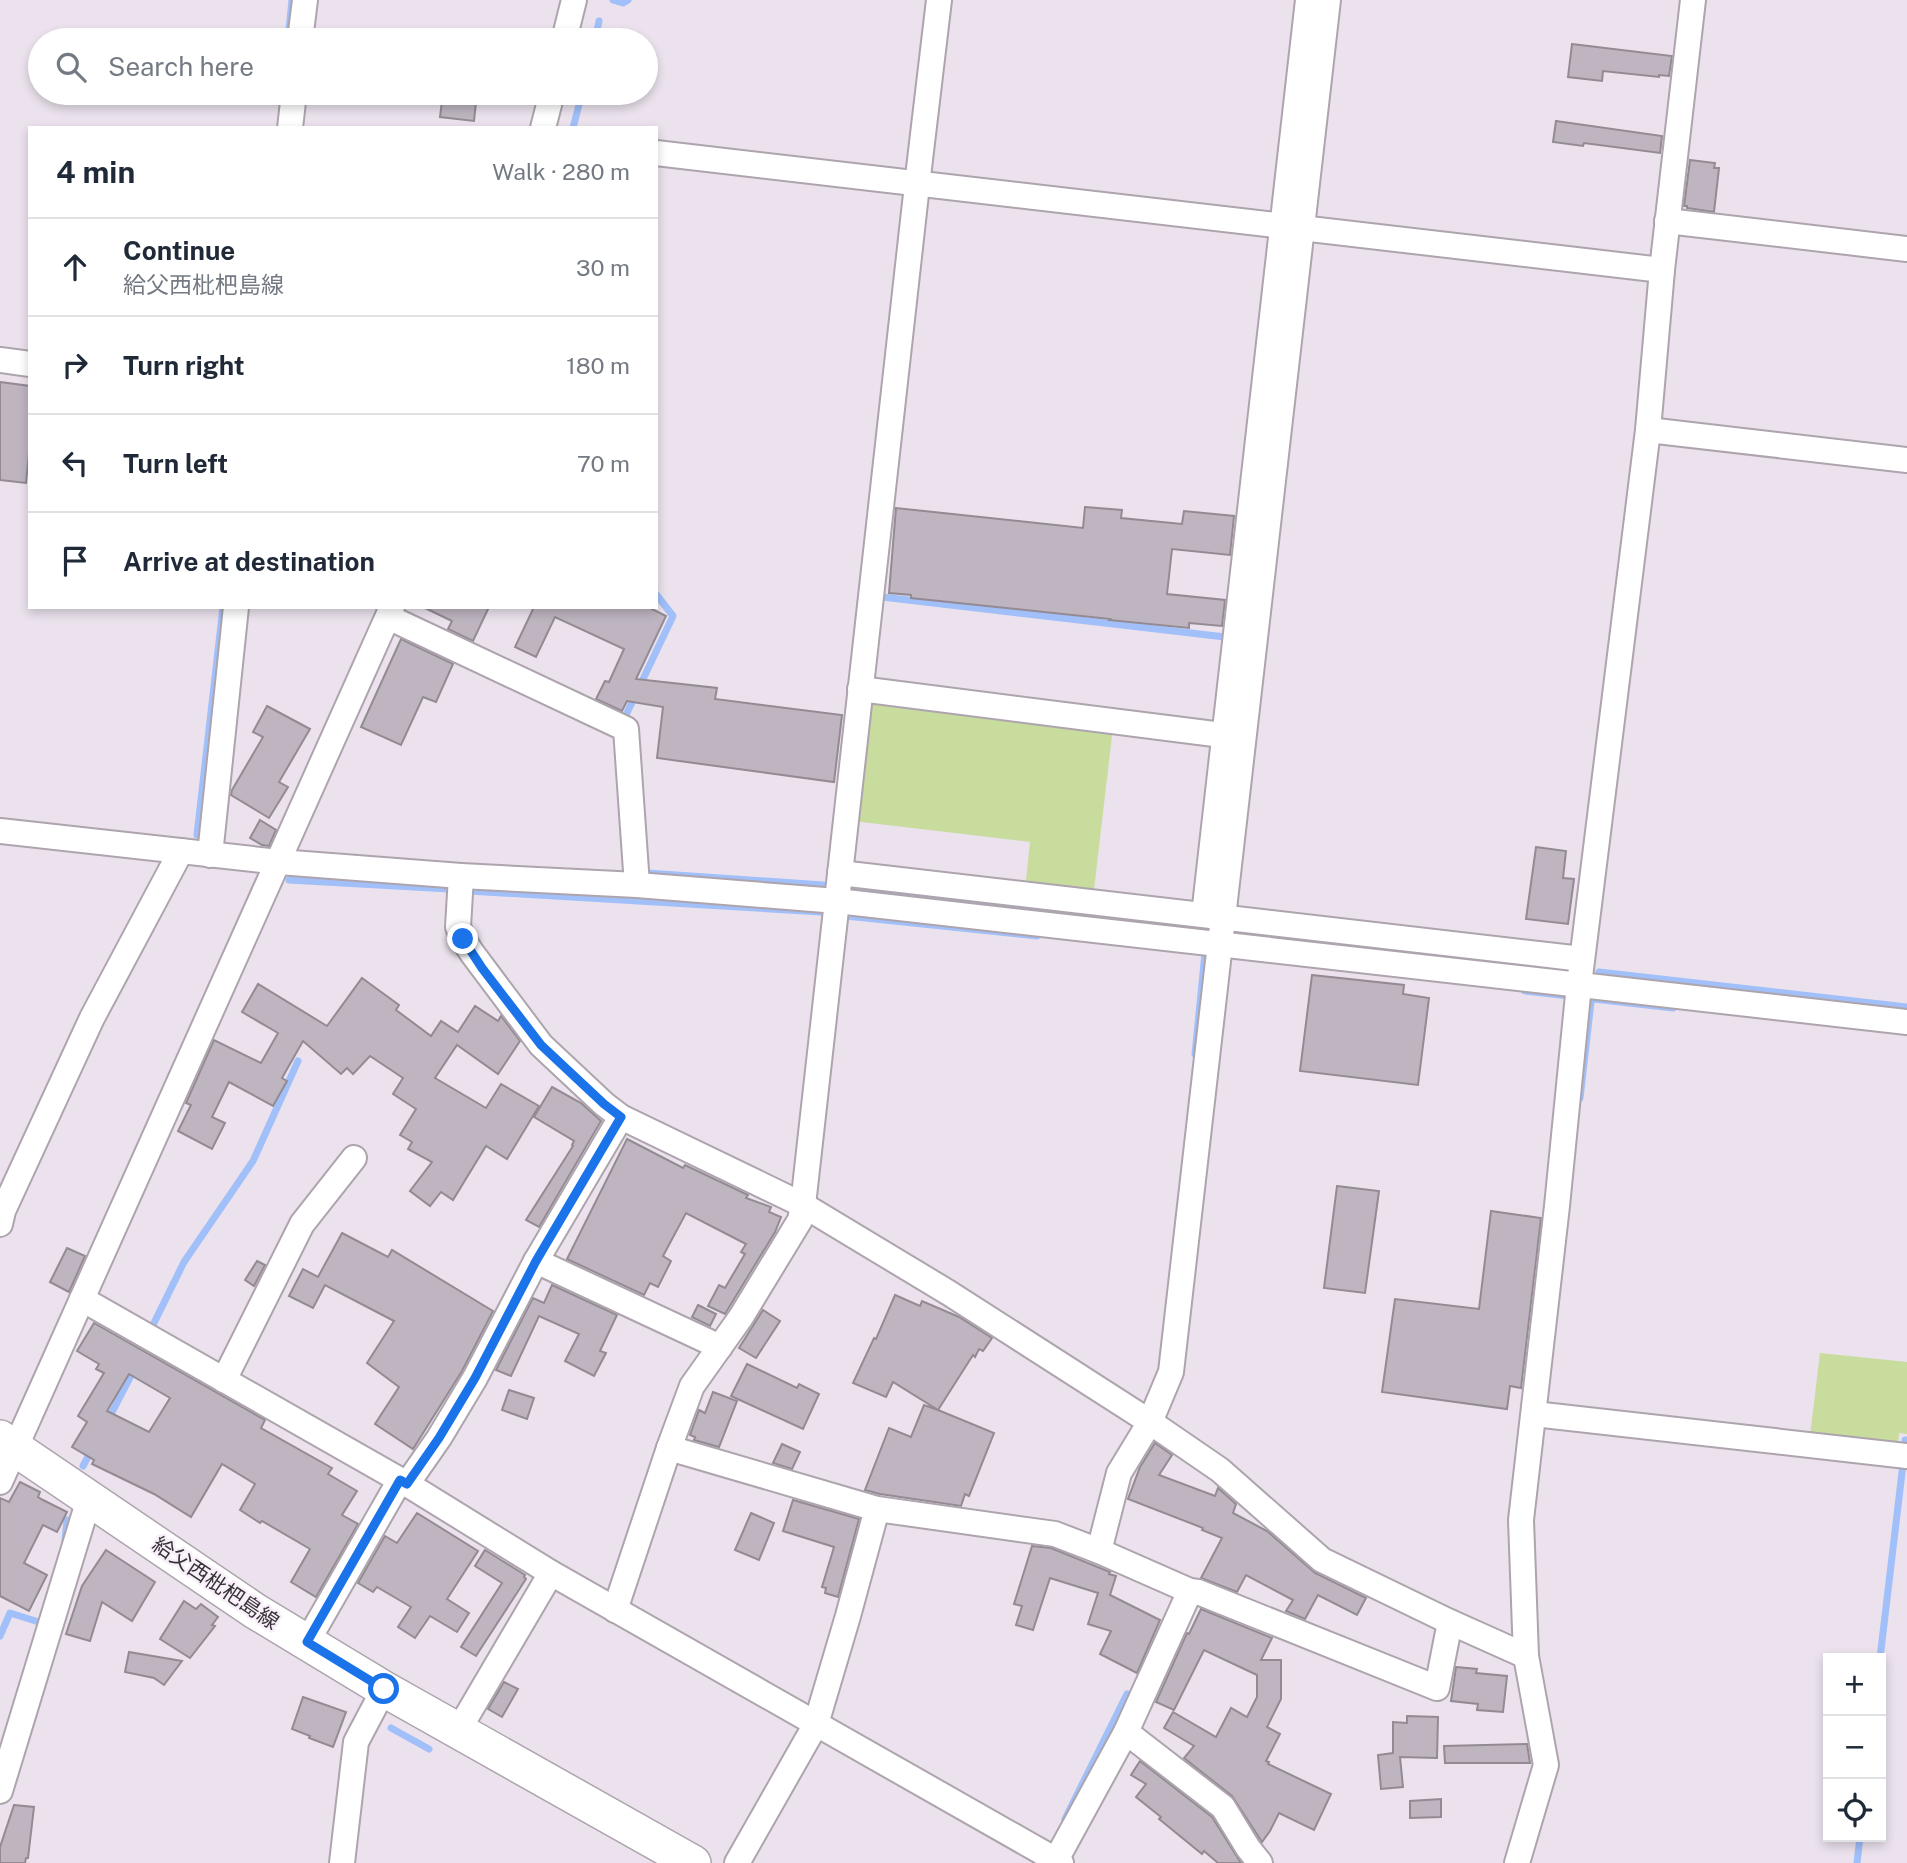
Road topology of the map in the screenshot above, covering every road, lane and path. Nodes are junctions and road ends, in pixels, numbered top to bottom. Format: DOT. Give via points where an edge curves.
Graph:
graph roads {
  1 [pos="304,0"];
  2 [pos="574,0"];
  3 [pos="939,0"];
  4 [pos="1308,0"];
  5 [pos="1328,0"];
  6 [pos="1693,0"];
  7 [pos="301,28"];
  8 [pos="567,28"];
  9 [pos="293,105"];
  10 [pos="549,105"];
  11 [pos="290,126"];
  12 [pos="544,126"];
  13 [pos="658,153"];
  14 [pos="917,185"];
  15 [pos="1667,221"];
  16 [pos="1292,228"];
  17 [pos="1907,249"];
  18 [pos="1662,270"];
  19 [pos="0,360"];
  20 [pos="28,364"];
  21 [pos="1648,430"];
  22 [pos="1907,460"];
  23 [pos="236,609"];
  24 [pos="390,612"];
  25 [pos="860,690"];
  26 [pos="1233,736"];
  27 [pos="0,831"];
  28 [pos="181,851"];
  29 [pos="210,855"];
  30 [pos="279,862"];
  31 [pos="840,873"];
  32 [pos="461,876"];
  33 [pos="638,885"];
  34 [pos="837,901"];
  35 [pos="1213,916"];
  36 [pos="1219,943"];
  37 [pos="1582,959"];
  38 [pos="1579,985"];
  39 [pos="1907,1022"];
  40 [pos="621,1117"];
  41 [pos="354,1158"];
  42 [pos="803,1205"];
  43 [pos="0,1224"];
  44 [pos="536,1261"];
  45 [pos="82,1299"];
  46 [pos="720,1347"];
  47 [pos="225,1380"];
  48 [pos="1534,1414"];
  49 [pos="1150,1422"];
  50 [pos="7,1443"];
  51 [pos="668,1448"];
  52 [pos="1907,1457"];
  53 [pos="0,1482"];
  54 [pos="404,1482"];
  55 [pos="89,1499"];
  56 [pos="877,1509"];
  57 [pos="1099,1551"];
  58 [pos="551,1573"];
  59 [pos="1190,1591"];
  60 [pos="615,1609"];
  61 [pos="1450,1622"];
  62 [pos="307,1642"];
  63 [pos="1526,1656"];
  64 [pos="384,1689"];
  65 [pos="816,1724"];
  66 [pos="458,1731"];
  67 [pos="1126,1732"];
  68 [pos="0,1791"];
  69 [pos="1058,1861"];
  70 [pos="342,1863"];
  71 [pos="693,1863"];
  72 [pos="737,1863"];
  73 [pos="1260,1863"];
  74 [pos="1517,1863"];
  1 -- 7 [label="street"];
  2 -- 8 [label="street"];
  3 -- 14 [label="street"];
  4 -- 16 [label="street"];
  5 -- 16 [label="street"];
  6 -- 15 [label="street"];
  9 -- 11 [label="street"];
  10 -- 12 [label="street"];
  13 -- 14 [label="street"];
  14 -- 16 [label="street"];
  14 -- 25 [label="street"];
  15 -- 17 [label="street"];
  15 -- 18 [label="street"];
  16 -- 18 [label="street"];
  16 -- 26 [label="street"];
  18 -- 21 [label="street"];
  19 -- 20 [label="street"];
  21 -- 22 [label="street"];
  21 -- 37 [label="street"];
  23 -- 29 [label="street"];
  24 -- 30 [label="street"];
  24 -- 33 [label="street" via="626,729"];
  25 -- 26 [label="street"];
  25 -- 31 [label="street"];
  26 -- 35 [label="street"];
  27 -- 28 [label="street"];
  28 -- 29 [label="street"];
  28 -- 43 [label="street" via="92,1018"];
  29 -- 30 [label="street"];
  30 -- 32 [label="street"];
  30 -- 45 [label="street"];
  31 -- 34 [label="street"];
  31 -- 35 [label="street"];
  32 -- 33 [label="street"];
  32 -- 40 [label="street" via="458,927 467,946 541,1045"];
  33 -- 34 [label="street"];
  34 -- 36 [label="street"];
  34 -- 42 [label="street"];
  35 -- 36 [label="street"];
  35 -- 37 [label="street"];
  36 -- 38 [label="street"];
  36 -- 49 [label="street" via="1171,1372"];
  37 -- 38 [label="street"];
  38 -- 39 [label="street"];
  38 -- 48 [label="street"];
  40 -- 42 [label="street"];
  40 -- 44 [label="street"];
  41 -- 47 [label="street" via="302,1224"];
  42 -- 46 [label="street" via="800,1220"];
  42 -- 49 [label="street"];
  44 -- 46 [label="street"];
  44 -- 54 [label="street" via="475,1378 439,1438"];
  45 -- 47 [label="street"];
  45 -- 50 [label="street"];
  46 -- 51 [label="street" via="692,1386"];
  47 -- 54 [label="street"];
  48 -- 52 [label="street"];
  48 -- 63 [label="street" via="1521,1520"];
  49 -- 57 [label="street" via="1119,1474"];
  49 -- 61 [label="street" via="1220,1470 1322,1560"];
  50 -- 53 [label="street"];
  50 -- 55 [label="main road, 給父西枇杷島線"];
  51 -- 56 [label="street"];
  51 -- 60 [label="street"];
  54 -- 58 [label="street"];
  54 -- 62 [label="street"];
  55 -- 62 [label="main road, 給父西枇杷島線"];
  55 -- 68 [label="street"];
  56 -- 57 [label="street" via="1055,1534"];
  56 -- 65 [label="street"];
  57 -- 59 [label="street"];
  58 -- 60 [label="street"];
  58 -- 66 [label="street"];
  59 -- 61 [label="street" via="1437,1688"];
  59 -- 67 [label="street"];
  60 -- 65 [label="street"];
  61 -- 63 [label="street"];
  62 -- 64 [label="main road, 給父西枇杷島線"];
  63 -- 74 [label="street" via="1546,1765"];
  64 -- 66 [label="main road, 給父西枇杷島線"];
  64 -- 70 [label="street" via="356,1742"];
  65 -- 69 [label="street"];
  65 -- 72 [label="street"];
  66 -- 71 [label="main road, 給父西枇杷島線"];
  67 -- 69 [label="street"];
  67 -- 73 [label="street" via="1223,1807"];
}
